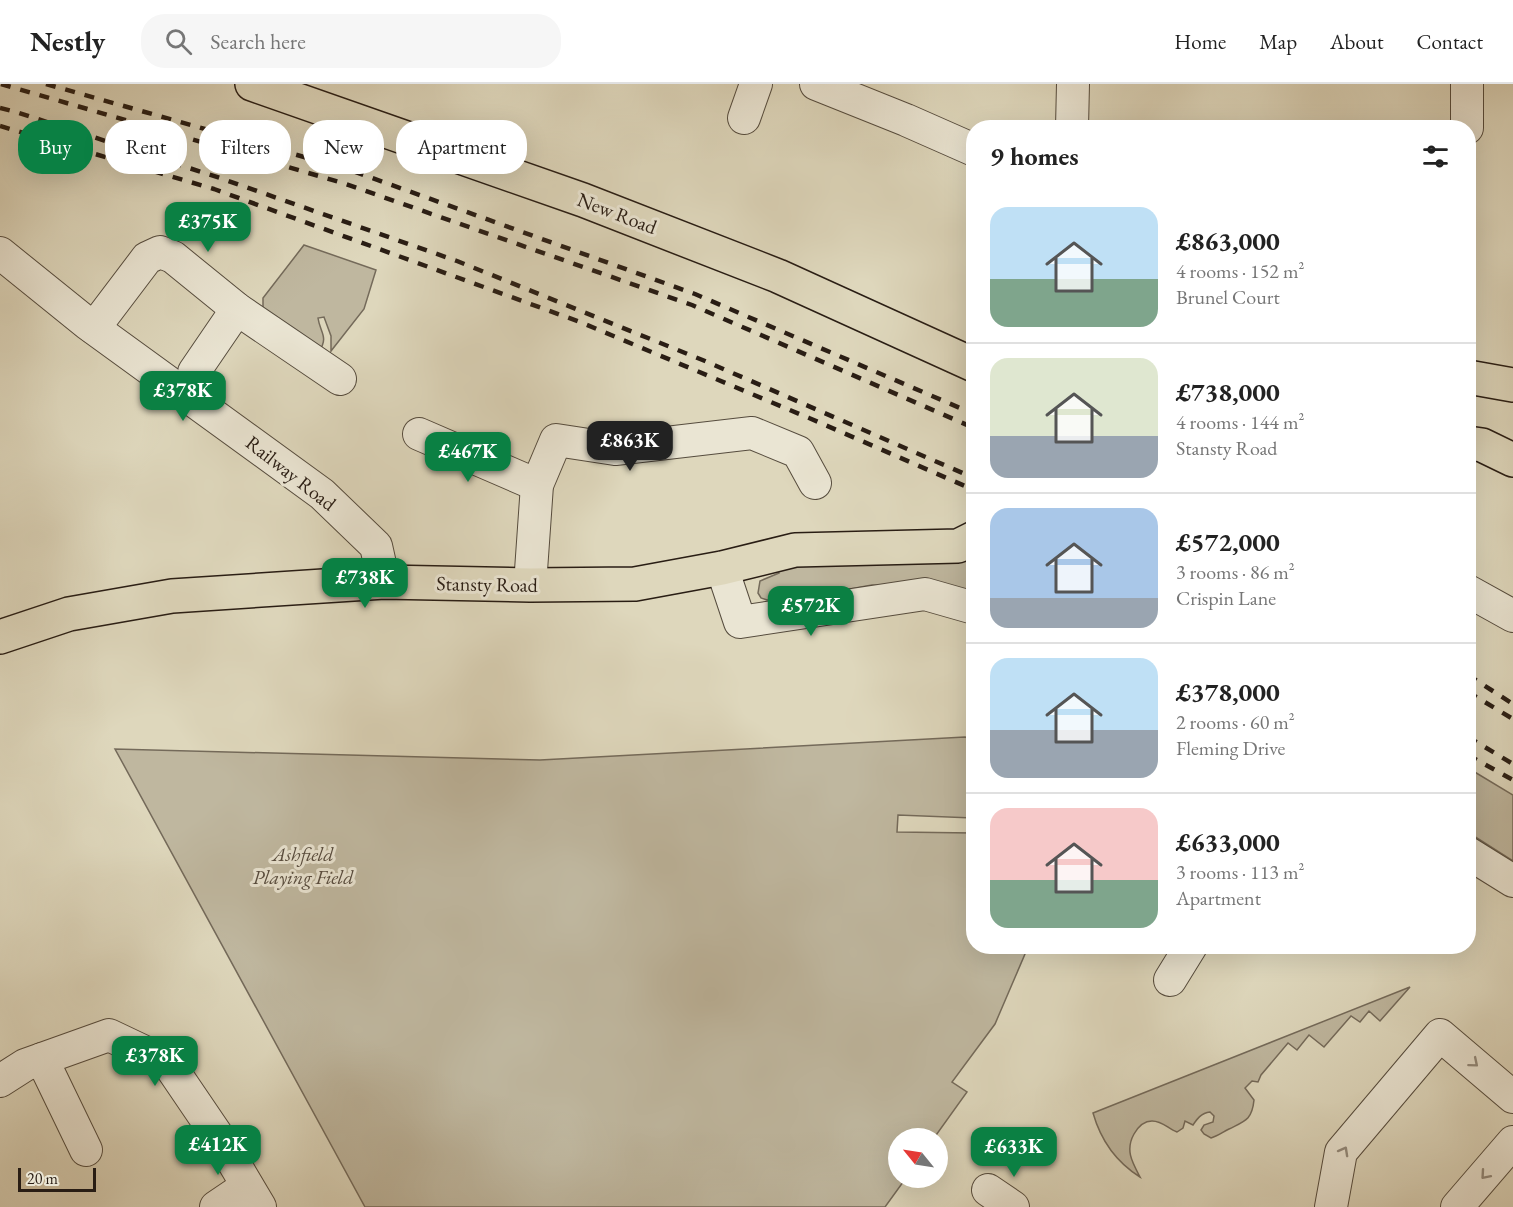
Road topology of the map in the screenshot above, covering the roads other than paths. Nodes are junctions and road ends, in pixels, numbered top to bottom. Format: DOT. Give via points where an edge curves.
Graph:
graph roads {
  1 [pos="252,84"];
  2 [pos="756,84"];
  3 [pos="816,84"];
  4 [pos="1073,84"];
  5 [pos="1467,84"];
  6 [pos="301,92"];
  7 [pos="744,118"];
  8 [pos="1072,120"];
  9 [pos="1467,120"];
  10 [pos="966,146"];
  11 [pos="0,253"];
  12 [pos="237,309"];
  13 [pos="94,328"];
  14 [pos="966,360"];
  15 [pos="194,372"];
  16 [pos="1476,378"];
  17 [pos="340,379"];
  18 [pos="1513,385"];
  19 [pos="419,434"];
  20 [pos="1476,444"];
  21 [pos="1513,460"];
  22 [pos="815,483"];
  23 [pos="537,485"];
  24 [pos="966,542"];
  25 [pos="722,568"];
  26 [pos="384,582"];
  27 [pos="530,585"];
  28 [pos="1476,595"];
  29 [pos="966,606"];
  30 [pos="1513,616"];
  31 [pos="0,637"];
  32 [pos="1476,858"];
  33 [pos="1513,881"];
  34 [pos="1186,954"];
  35 [pos="1170,980"];
  36 [pos="42,1059"];
  37 [pos="0,1081"];
  38 [pos="1513,1097"];
  39 [pos="1513,1142"];
  40 [pos="86,1150"];
  41 [pos="254,1196"];
  42 [pos="216,1207"];
  43 [pos="1330,1207"];
  44 [pos="1457,1207"];
  1 -- 6 [label="main road, New Road"];
  2 -- 7 [label="street"];
  3 -- 10 [label="street"];
  4 -- 8 [label="street"];
  5 -- 9 [label="street"];
  6 -- 14 [label="main road, New Road" via="778,276"];
  11 -- 13 [label="street, Railway Road"];
  12 -- 13 [label="street" via="173,256 160,252 147,258"];
  12 -- 15 [label="street"];
  12 -- 17 [label="street"];
  13 -- 26 [label="street, Railway Road" via="322,494 376,546"];
  16 -- 18 [label="main road"];
  19 -- 23 [label="street"];
  20 -- 21 [label="main road"];
  22 -- 23 [label="street" via="798,452 752,433 615,449 544,437"];
  23 -- 27 [label="street"];
  24 -- 25 [label="main road, Stansty Road" via="958,546 795,550"];
  25 -- 27 [label="main road, Stansty Road" via="635,584"];
  25 -- 29 [label="street" via="740,622 925,594"];
  26 -- 27 [label="main road, Stansty Road"];
  26 -- 31 [label="main road, Stansty Road" via="172,596 69,614"];
  28 -- 30 [label="street"];
  32 -- 33 [label="street"];
  34 -- 35 [label="street"];
  36 -- 37 [label="street"];
  36 -- 40 [label="street"];
  36 -- 41 [label="street" via="109,1035 168,1063"];
  43 -- 38 [label="street, one-way" via="1341,1152 1440,1035"];
  39 -- 44 [label="street, one-way"];
  41 -- 42 [label="street"];
}
